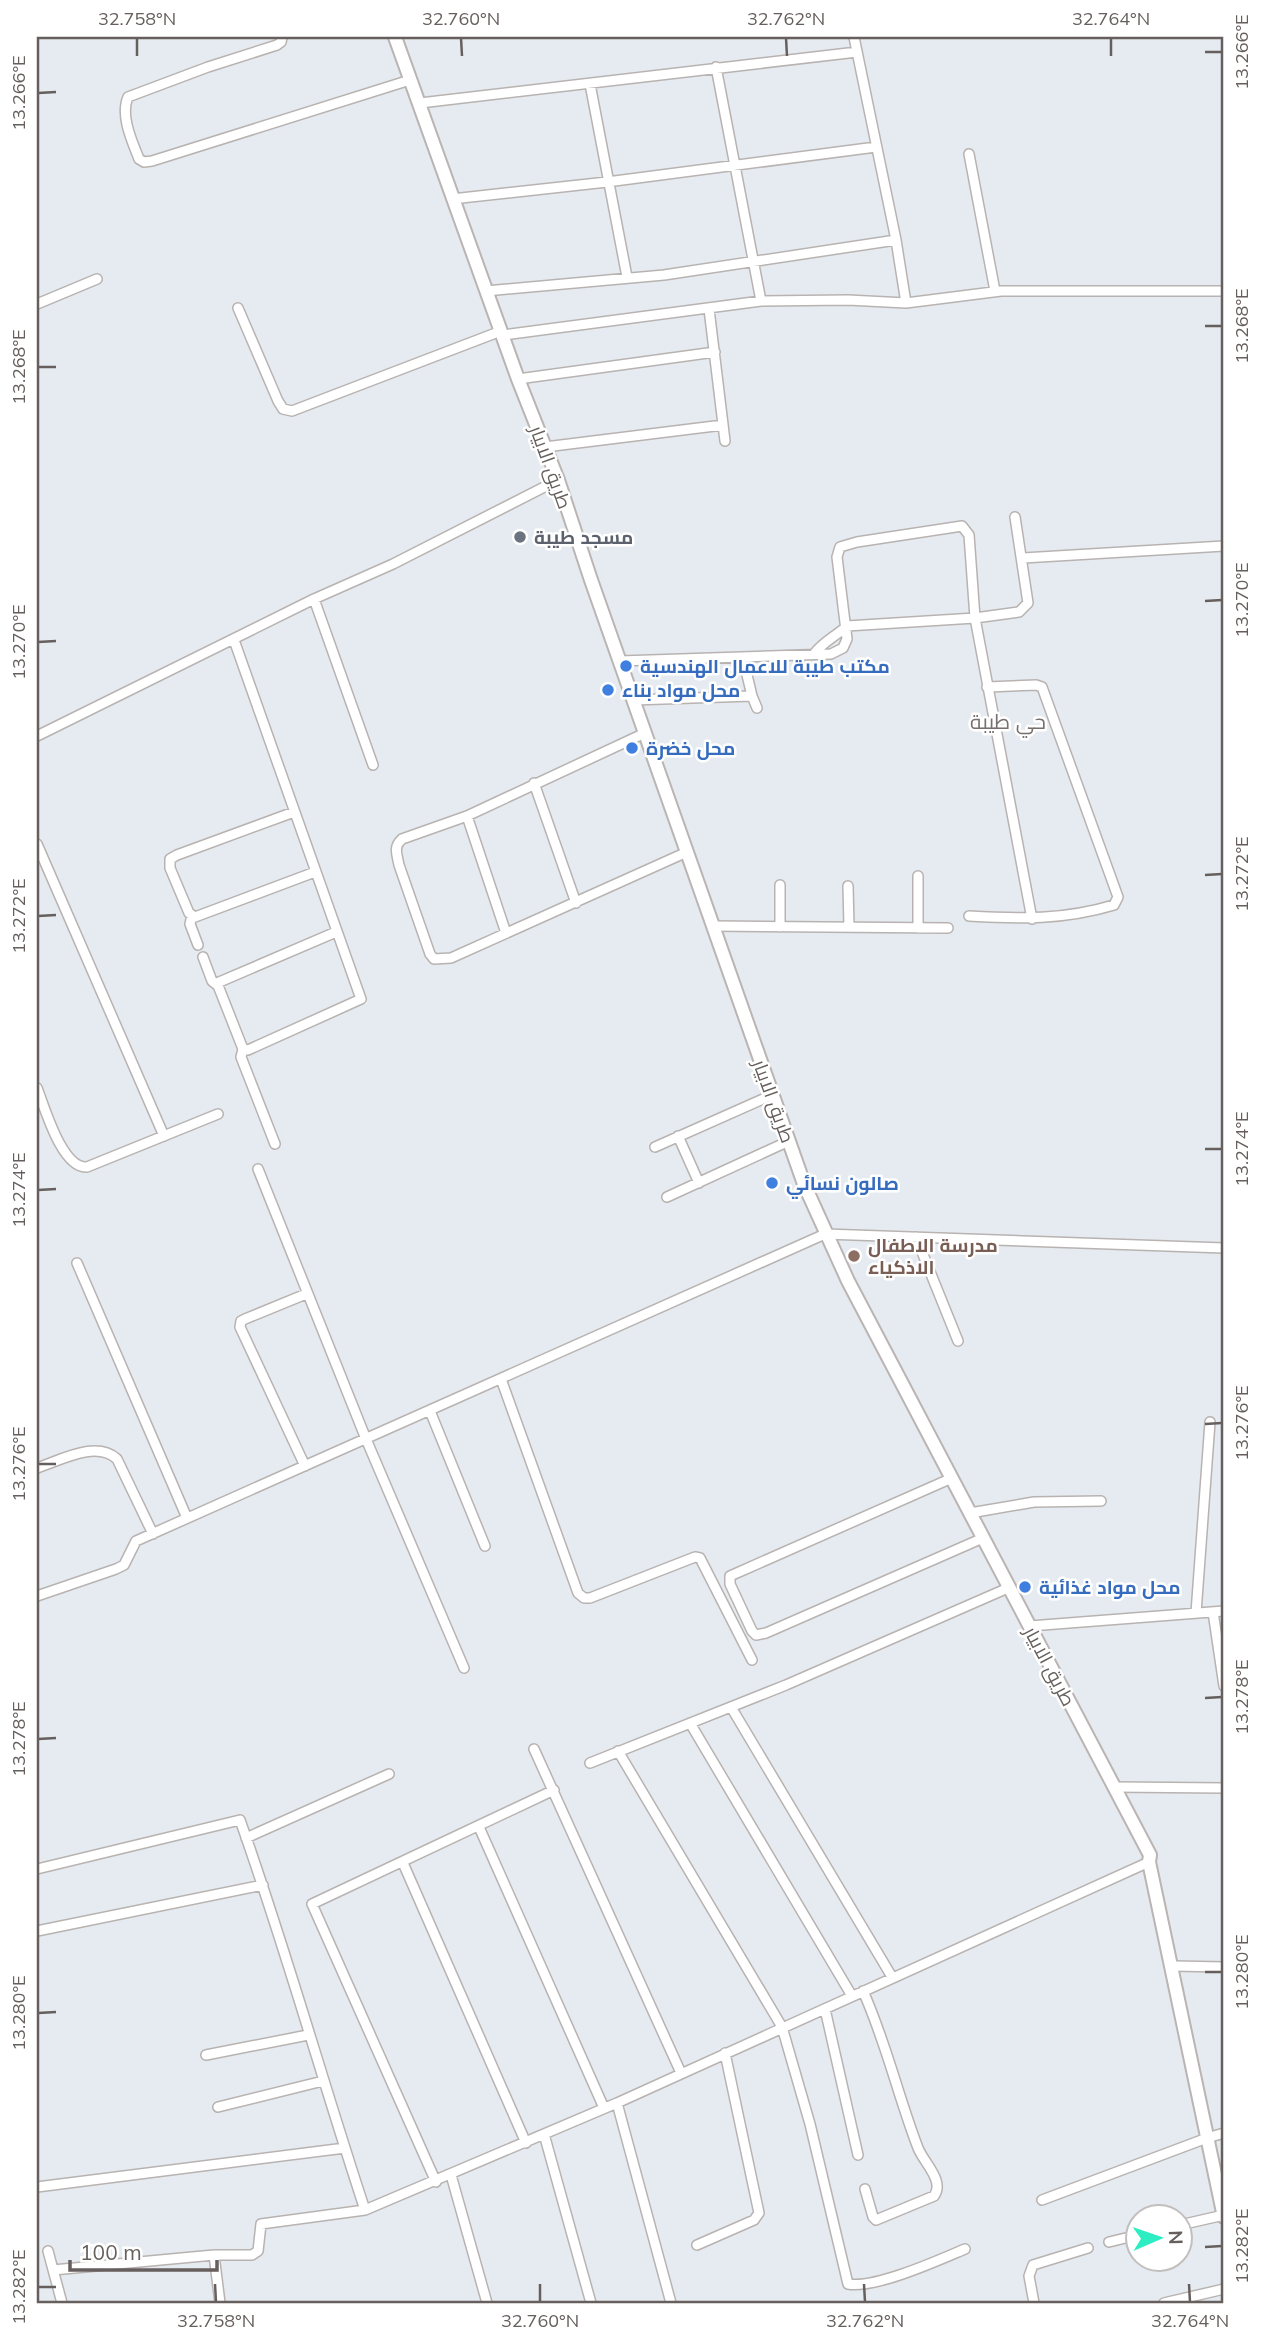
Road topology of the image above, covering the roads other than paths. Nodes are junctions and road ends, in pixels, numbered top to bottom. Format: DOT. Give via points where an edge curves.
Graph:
graph roads {
  1 [pos="282,37"];
  2 [pos="395,37"];
  3 [pos="854,37"];
  4 [pos="857,52"];
  5 [pos="716,67"];
  6 [pos="410,80"];
  7 [pos="590,84"];
  8 [pos="420,103"];
  9 [pos="876,147"];
  10 [pos="969,154"];
  11 [pos="735,165"];
  12 [pos="607,182"];
  13 [pos="452,199"];
  14 [pos="896,240"];
  15 [pos="754,261"];
  16 [pos="628,277"];
  17 [pos="97,279"];
  18 [pos="1221,290"];
  19 [pos="486,291"];
  20 [pos="995,291"];
  21 [pos="761,301"];
  22 [pos="906,303"];
  23 [pos="37,304"];
  24 [pos="238,308"];
  25 [pos="709,309"];
  26 [pos="502,333"];
  27 [pos="715,352"];
  28 [pos="518,379"];
  29 [pos="723,425"];
  30 [pos="725,441"];
  31 [pos="545,447"];
  32 [pos="558,480"];
  33 [pos="1016,517"];
  34 [pos="1224,546"];
  35 [pos="1023,558"];
  36 [pos="314,599"];
  37 [pos="975,618"];
  38 [pos="847,626"];
  39 [pos="234,640"];
  40 [pos="814,654"];
  41 [pos="743,658"];
  42 [pos="620,661"];
  43 [pos="987,687"];
  44 [pos="752,696"];
  45 [pos="633,700"];
  46 [pos="757,708"];
  47 [pos="645,733"];
  48 [pos="37,736"];
  49 [pos="373,765"];
  50 [pos="534,783"];
  51 [pos="294,812"];
  52 [pos="467,816"];
  53 [pos="37,844"];
  54 [pos="687,852"];
  55 [pos="314,872"];
  56 [pos="918,876"];
  57 [pos="780,885"];
  58 [pos="848,886"];
  59 [pos="576,903"];
  60 [pos="192,915"];
  61 [pos="969,916"];
  62 [pos="1032,919"];
  63 [pos="713,926"];
  64 [pos="780,927"];
  65 [pos="849,927"];
  66 [pos="918,928"];
  67 [pos="948,928"];
  68 [pos="336,932"];
  69 [pos="506,933"];
  70 [pos="198,945"];
  71 [pos="203,957"];
  72 [pos="217,985"];
  73 [pos="243,1049"];
  74 [pos="37,1088"];
  75 [pos="772,1095"];
  76 [pos="218,1114"];
  77 [pos="164,1136"];
  78 [pos="678,1136"];
  79 [pos="789,1141"];
  80 [pos="275,1144"];
  81 [pos="654,1146"];
  82 [pos="258,1169"];
  83 [pos="699,1183"];
  84 [pos="667,1197"];
  85 [pos="825,1234"];
  86 [pos="916,1237"];
  87 [pos="1224,1248"];
  88 [pos="77,1263"];
  89 [pos="306,1293"];
  90 [pos="958,1341"];
  91 [pos="501,1379"];
  92 [pos="430,1411"];
  93 [pos="1210,1422"];
  94 [pos="366,1439"];
  95 [pos="305,1466"];
  96 [pos="37,1468"];
  97 [pos="952,1478"];
  98 [pos="1101,1501"];
  99 [pos="970,1513"];
  100 [pos="187,1518"];
  101 [pos="153,1534"];
  102 [pos="983,1538"];
  103 [pos="485,1546"];
  104 [pos="1008,1588"];
  105 [pos="37,1596"];
  106 [pos="1224,1611"];
  107 [pos="1213,1612"];
  108 [pos="1196,1613"];
  109 [pos="1030,1626"];
  110 [pos="752,1660"];
  111 [pos="464,1668"];
  112 [pos="1224,1686"];
  113 [pos="731,1707"];
  114 [pos="690,1723"];
  115 [pos="534,1749"];
  116 [pos="618,1751"];
  117 [pos="590,1763"];
  118 [pos="389,1774"];
  119 [pos="1114,1787"];
  120 [pos="1224,1788"];
  121 [pos="554,1790"];
  122 [pos="479,1827"];
  123 [pos="246,1838"];
  124 [pos="1149,1862"];
  125 [pos="403,1863"];
  126 [pos="37,1869"];
  127 [pos="262,1885"];
  128 [pos="37,1931"];
  129 [pos="1173,1966"];
  130 [pos="1224,1967"];
  131 [pos="892,1977"];
  132 [pos="863,1991"];
  133 [pos="852,1996"];
  134 [pos="825,2009"];
  135 [pos="782,2027"];
  136 [pos="308,2035"];
  137 [pos="726,2053"];
  138 [pos="205,2055"];
  139 [pos="681,2073"];
  140 [pos="323,2081"];
  141 [pos="617,2103"];
  142 [pos="218,2107"];
  143 [pos="604,2108"];
  144 [pos="1224,2133"];
  145 [pos="544,2134"];
  146 [pos="1207,2138"];
  147 [pos="526,2143"];
  148 [pos="345,2148"];
  149 [pos="858,2155"];
  150 [pos="451,2175"];
  151 [pos="436,2182"];
  152 [pos="37,2187"];
  153 [pos="866,2189"];
  154 [pos="1042,2200"];
  155 [pos="365,2210"];
  156 [pos="1224,2216"];
  157 [pos="1194,2222"];
  158 [pos="1124,2238"];
  159 [pos="1109,2242"];
  160 [pos="698,2245"];
  161 [pos="1088,2248"];
  162 [pos="965,2249"];
  163 [pos="48,2251"];
  164 [pos="214,2256"];
  165 [pos="53,2270"];
  166 [pos="1224,2289"];
  167 [pos="62,2303"];
  168 [pos="220,2303"];
  169 [pos="486,2303"];
  170 [pos="591,2303"];
  171 [pos="671,2303"];
  172 [pos="1034,2303"];
  173 [pos="1164,2303"];
  1 -- 6 [label="street" via="277,45 128,97 125,115 139,159 152,161"];
  2 -- 6 [label="main road, طريق الابيار"];
  3 -- 4 [label="street"];
  4 -- 5 [label="street"];
  4 -- 9 [label="street"];
  5 -- 7 [label="street"];
  5 -- 11 [label="street"];
  6 -- 8 [label="main road, طريق الابيار"];
  7 -- 8 [label="street"];
  7 -- 12 [label="street"];
  8 -- 13 [label="main road, طريق الابيار"];
  9 -- 11 [label="street"];
  9 -- 14 [label="street"];
  10 -- 20 [label="street"];
  11 -- 12 [label="street"];
  11 -- 15 [label="street"];
  12 -- 13 [label="street"];
  12 -- 16 [label="street"];
  13 -- 19 [label="main road, طريق الابيار"];
  14 -- 15 [label="street"];
  14 -- 22 [label="street"];
  15 -- 16 [label="street"];
  15 -- 21 [label="street"];
  16 -- 19 [label="street"];
  17 -- 23 [label="street"];
  18 -- 20 [label="street"];
  19 -- 26 [label="main road, طريق الابيار"];
  20 -- 22 [label="street"];
  21 -- 22 [label="street"];
  21 -- 25 [label="street"];
  24 -- 26 [label="street" via="278,401 283,410 292,411"];
  25 -- 26 [label="street"];
  25 -- 27 [label="street"];
  26 -- 28 [label="main road, طريق الابيار"];
  27 -- 28 [label="street"];
  27 -- 29 [label="street"];
  28 -- 31 [label="main road, طريق الابيار"];
  29 -- 30 [label="street"];
  29 -- 31 [label="street"];
  31 -- 32 [label="main road, طريق الابيار"];
  32 -- 36 [label="street"];
  32 -- 42 [label="main road, طريق الابيار"];
  33 -- 35 [label="street"];
  34 -- 35 [label="street"];
  35 -- 37 [label="street" via="1028,603 1019,612"];
  36 -- 39 [label="street"];
  36 -- 49 [label="street"];
  37 -- 38 [label="street"];
  37 -- 38 [label="street" via="969,535 962,526 840,547 837,557"];
  37 -- 43 [label="street"];
  38 -- 40 [label="street"];
  38 -- 40 [label="street" via="843,648"];
  39 -- 48 [label="street"];
  39 -- 51 [label="street"];
  40 -- 41 [label="street"];
  41 -- 42 [label="street"];
  41 -- 44 [label="street"];
  42 -- 45 [label="main road, طريق الابيار"];
  43 -- 62 [label="street"];
  43 -- 62 [label="street" via="1042,687 1118,894 1117,902 1110,906"];
  44 -- 45 [label="street"];
  44 -- 46 [label="street"];
  45 -- 47 [label="main road, طريق الابيار"];
  47 -- 50 [label="street"];
  47 -- 54 [label="main road, طريق الابيار"];
  50 -- 52 [label="street"];
  50 -- 59 [label="street"];
  51 -- 55 [label="street"];
  51 -- 60 [label="street" via="170,859"];
  52 -- 69 [label="street"];
  52 -- 69 [label="street" via="402,839 395,850 434,959 452,958"];
  53 -- 77 [label="street"];
  54 -- 59 [label="street"];
  54 -- 63 [label="main road, طريق الابيار"];
  55 -- 60 [label="street"];
  55 -- 68 [label="street"];
  56 -- 66 [label="street"];
  57 -- 64 [label="street"];
  58 -- 65 [label="street"];
  59 -- 69 [label="street"];
  60 -- 70 [label="street" via="190,924"];
  61 -- 62 [label="street"];
  63 -- 64 [label="street"];
  63 -- 75 [label="main road, طريق الابيار"];
  64 -- 65 [label="street"];
  65 -- 66 [label="street"];
  66 -- 67 [label="street"];
  68 -- 72 [label="street"];
  68 -- 73 [label="street" via="360,1001"];
  71 -- 72 [label="street"];
  72 -- 73 [label="street"];
  73 -- 80 [label="street" via="241,1057"];
  74 -- 77 [label="street" via="59,1143 79,1168"];
  75 -- 78 [label="street"];
  75 -- 79 [label="main road, طريق الابيار"];
  76 -- 77 [label="street"];
  78 -- 81 [label="street"];
  78 -- 83 [label="street"];
  79 -- 83 [label="street"];
  79 -- 85 [label="main road, طريق الابيار"];
  82 -- 89 [label="street"];
  83 -- 84 [label="street"];
  85 -- 86 [label="street"];
  85 -- 91 [label="street"];
  85 -- 97 [label="main road, طريق الابيار"];
  86 -- 87 [label="street"];
  86 -- 90 [label="street"];
  88 -- 100 [label="street"];
  89 -- 94 [label="street"];
  89 -- 95 [label="street" via="245,1319 240,1326"];
  91 -- 92 [label="street"];
  91 -- 110 [label="street" via="578,1593 590,1598 700,1558"];
  92 -- 94 [label="street"];
  92 -- 103 [label="street"];
  93 -- 108 [label="street"];
  94 -- 95 [label="street"];
  94 -- 111 [label="street"];
  95 -- 100 [label="street"];
  96 -- 101 [label="street" via="95,1450 111,1454"];
  97 -- 99 [label="main road, طريق الابيار"];
  97 -- 102 [label="street" via="730,1576 751,1631 758,1636 766,1633"];
  98 -- 99 [label="street" via="1034,1502"];
  99 -- 102 [label="main road, طريق الابيار"];
  100 -- 101 [label="street"];
  101 -- 105 [label="street" via="136,1541 124,1565"];
  102 -- 104 [label="main road, طريق الابيار"];
  104 -- 109 [label="main road, طريق الابيار"];
  104 -- 113 [label="street"];
  106 -- 107 [label="street"];
  107 -- 108 [label="street"];
  107 -- 112 [label="street"];
  108 -- 109 [label="street"];
  109 -- 119 [label="main road, طريق الابيار"];
  113 -- 114 [label="street"];
  113 -- 131 [label="street"];
  114 -- 116 [label="street"];
  114 -- 133 [label="street"];
  115 -- 121 [label="street"];
  116 -- 117 [label="street"];
  116 -- 135 [label="street"];
  118 -- 123 [label="street"];
  119 -- 120 [label="street"];
  119 -- 124 [label="main road, طريق الابيار" via="1150,1855"];
  121 -- 122 [label="street"];
  121 -- 139 [label="street"];
  122 -- 125 [label="street"];
  122 -- 143 [label="street"];
  123 -- 126 [label="street" via="240,1820"];
  123 -- 127 [label="street"];
  124 -- 129 [label="main road, طريق الابيار"];
  124 -- 131 [label="street"];
  125 -- 147 [label="street"];
  125 -- 151 [label="street" via="312,1904"];
  127 -- 128 [label="street"];
  127 -- 136 [label="street"];
  129 -- 130 [label="street"];
  129 -- 146 [label="main road, طريق الابيار"];
  131 -- 132 [label="street"];
  132 -- 133 [label="street"];
  132 -- 153 [label="street" via="920,2153 938,2186 934,2196 876,2220"];
  133 -- 134 [label="street"];
  134 -- 135 [label="street"];
  134 -- 149 [label="street"];
  135 -- 137 [label="street"];
  135 -- 162 [label="street" via="848,2284 903,2273"];
  136 -- 138 [label="street"];
  136 -- 140 [label="street"];
  137 -- 139 [label="street"];
  137 -- 160 [label="street" via="759,2213 754,2220"];
  139 -- 141 [label="street"];
  140 -- 142 [label="street"];
  140 -- 148 [label="street"];
  141 -- 143 [label="street"];
  141 -- 171 [label="street"];
  143 -- 145 [label="street"];
  144 -- 146 [label="street"];
  145 -- 147 [label="street"];
  145 -- 170 [label="street"];
  146 -- 154 [label="street"];
  146 -- 156 [label="main road, طريق الابيار"];
  147 -- 150 [label="street"];
  148 -- 152 [label="street"];
  148 -- 155 [label="street"];
  150 -- 151 [label="street"];
  150 -- 169 [label="street"];
  151 -- 155 [label="street"];
  155 -- 164 [label="street" via="266,2222 260,2227 256,2254"];
  156 -- 157 [label="street"];
  158 -- 159 [label="street"];
  161 -- 172 [label="street" via="1032,2265 1029,2276"];
  163 -- 165 [label="street"];
  164 -- 165 [label="street"];
  164 -- 168 [label="street"];
  165 -- 167 [label="street"];
  166 -- 173 [label="street"];
}
